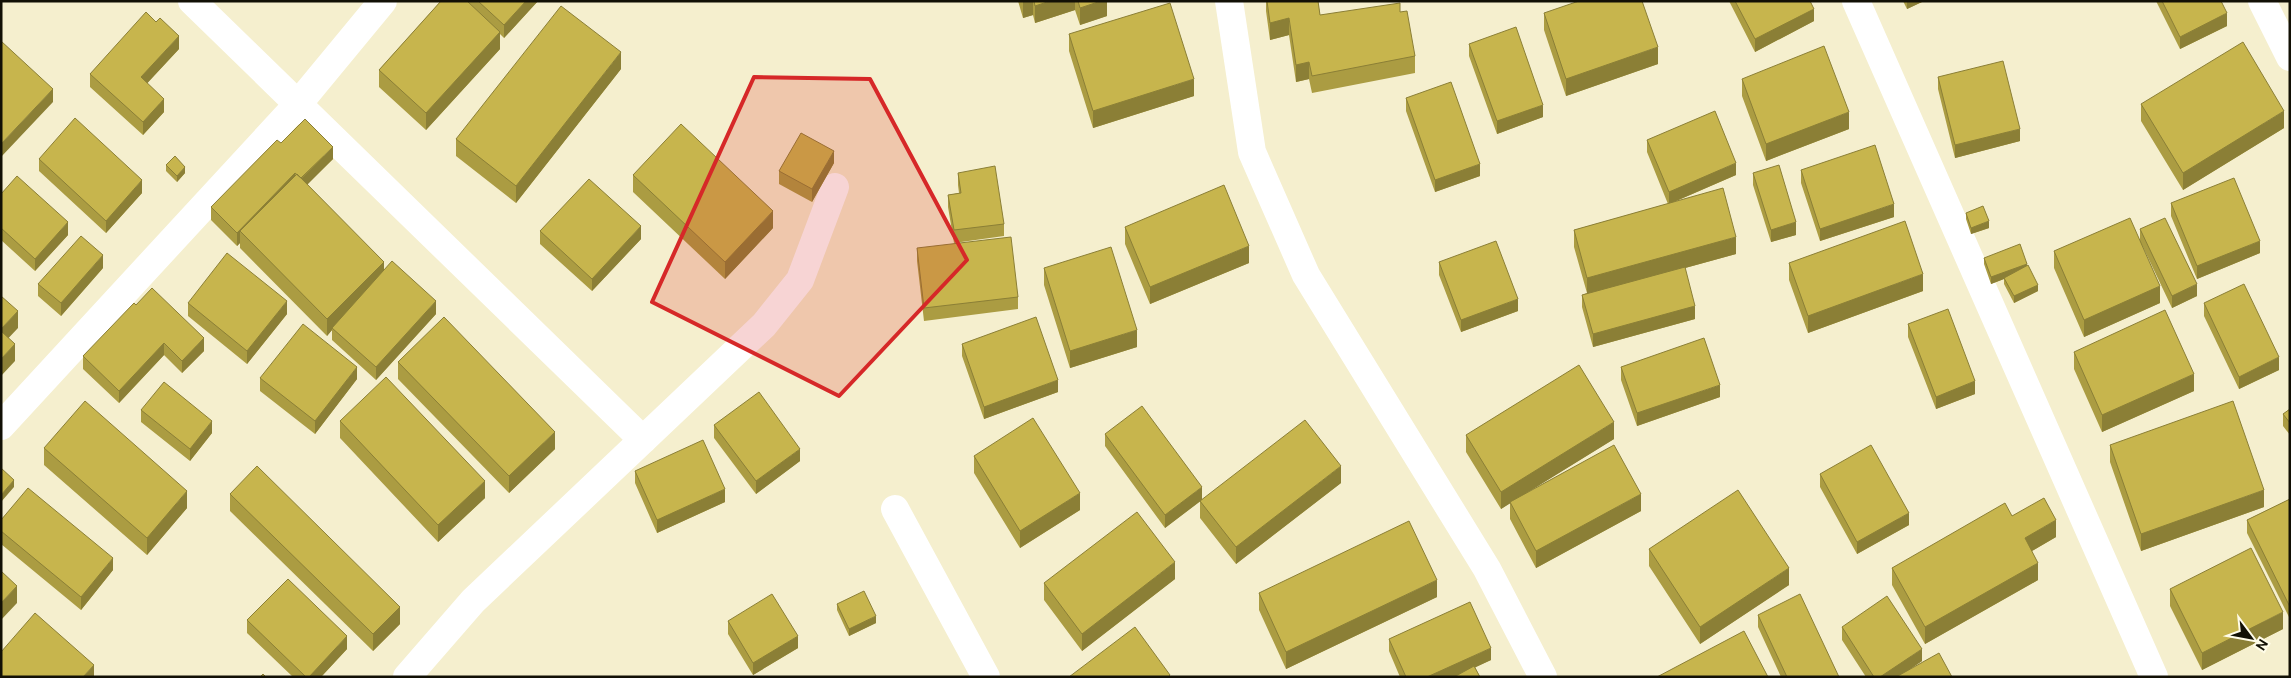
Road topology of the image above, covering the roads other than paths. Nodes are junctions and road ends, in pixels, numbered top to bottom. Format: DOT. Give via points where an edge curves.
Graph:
graph roads {
  1 [pos="192,1"];
  2 [pos="383,1"];
  3 [pos="1229,1"];
  4 [pos="1856,1"];
  5 [pos="2262,1"];
  6 [pos="2290,57"];
  7 [pos="298,104"];
  8 [pos="835,187"];
  9 [pos="1,426"];
  10 [pos="643,440"];
  11 [pos="895,509"];
  12 [pos="407,677"];
  13 [pos="986,677"];
  14 [pos="1543,677"];
  15 [pos="2154,677"];
  1 -- 7 [label="street"];
  2 -- 7 [label="street"];
  3 -- 14 [label="street" via="1252,152 1306,275 1487,569"];
  4 -- 15 [label="street"];
  5 -- 6 [label="street"];
  7 -- 9 [label="street"];
  7 -- 10 [label="street"];
  8 -- 10 [label="street" via="800,280 764,325"];
  10 -- 12 [label="street" via="473,601"];
  11 -- 13 [label="street"];
}
